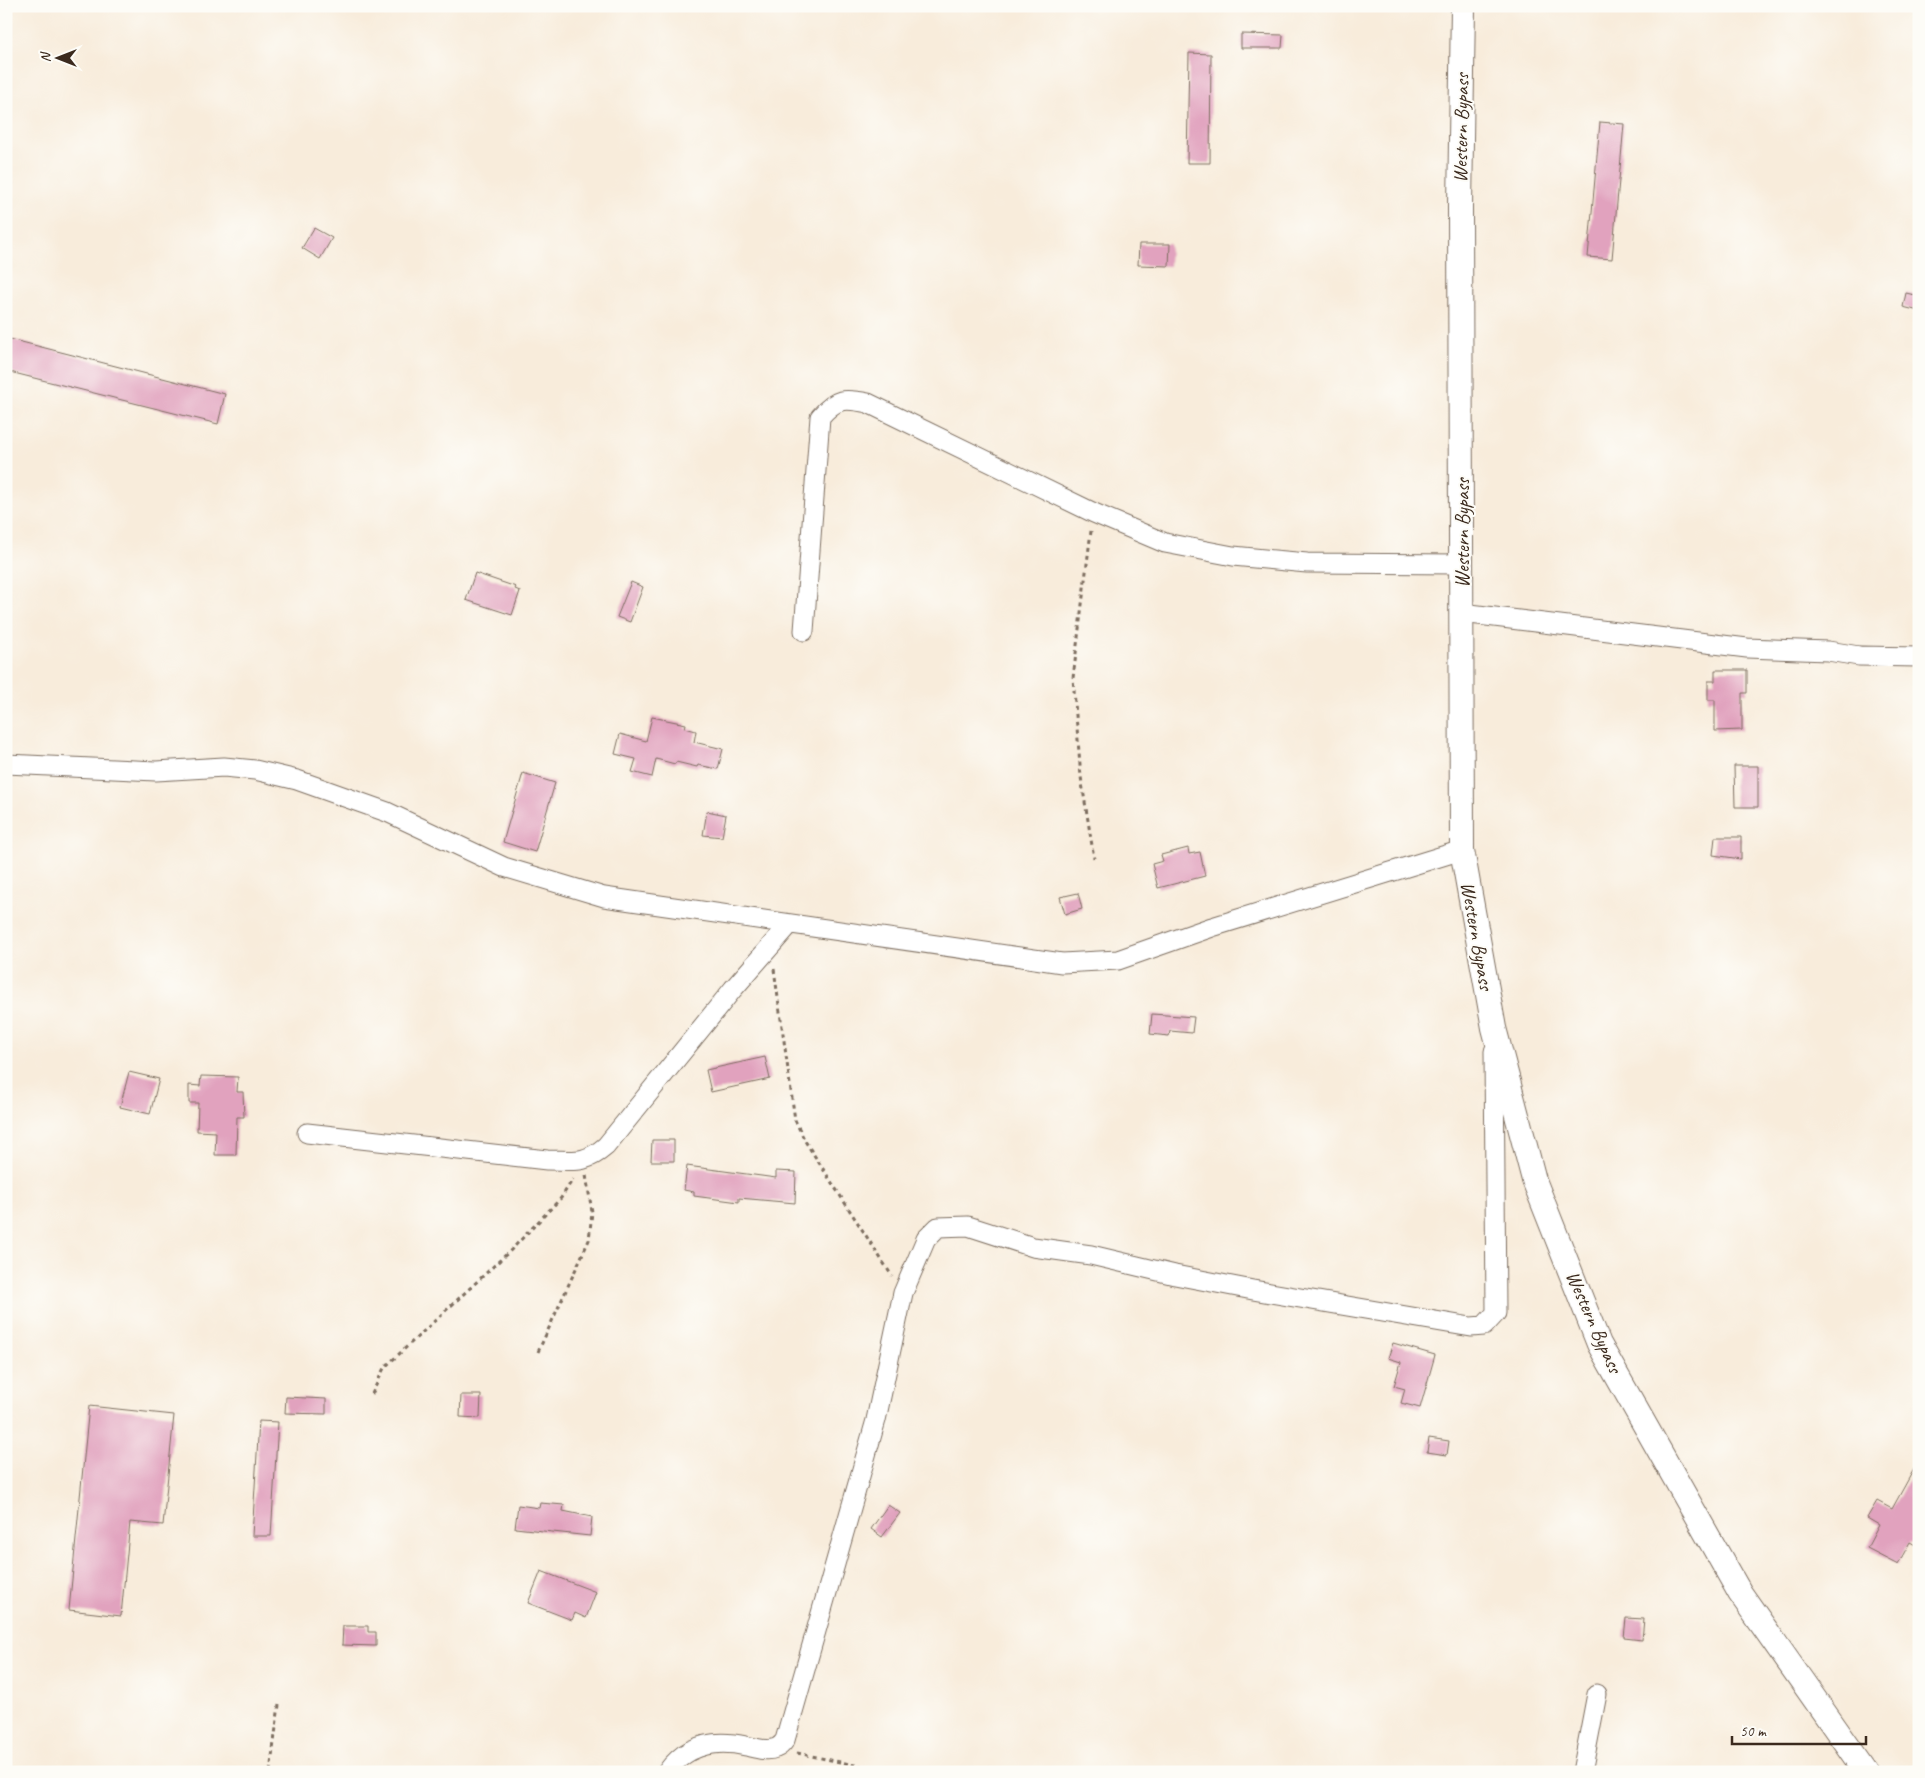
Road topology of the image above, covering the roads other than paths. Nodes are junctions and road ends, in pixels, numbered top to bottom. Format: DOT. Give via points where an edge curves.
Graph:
graph roads {
  1 [pos="1463,6"];
  2 [pos="1462,564"];
  3 [pos="1462,613"];
  4 [pos="804,631"];
  5 [pos="1919,657"];
  6 [pos="6,764"];
  7 [pos="1462,850"];
  8 [pos="789,925"];
  9 [pos="1494,1028"];
  10 [pos="307,1133"];
  11 [pos="1597,1694"];
  12 [pos="667,1772"];
  13 [pos="1582,1772"];
  14 [pos="1866,1772"];
  1 -- 2 [label="main road, Western Bypass" via="1460,207"];
  2 -- 3 [label="main road, Western Bypass"];
  2 -- 4 [label="street" via="1307,563 1233,556 1165,543 1094,513 868,403 850,399 832,403 820,417"];
  3 -- 5 [label="street" via="1747,648"];
  3 -- 7 [label="main road, Western Bypass"];
  6 -- 8 [label="street" via="156,771 224,767 255,770 297,780 387,812 490,861 548,882 604,897"];
  7 -- 8 [label="street" via="1212,927 1118,960 1062,963"];
  7 -- 9 [label="main road, Western Bypass"];
  8 -- 10 [label="street" via="606,1146 593,1157 547,1160"];
  9 -- 12 [label="street" via="1496,1313 1484,1326 1472,1327 1194,1279 1091,1255 1033,1247 968,1226 938,1227 926,1239 903,1293 876,1420 785,1740 777,1748 765,1750 716,1742 700,1746 687,1752"];
  9 -- 14 [label="main road, Western Bypass" via="1534,1180 1599,1344 1740,1593"];
  11 -- 13 [label="street"];
}
